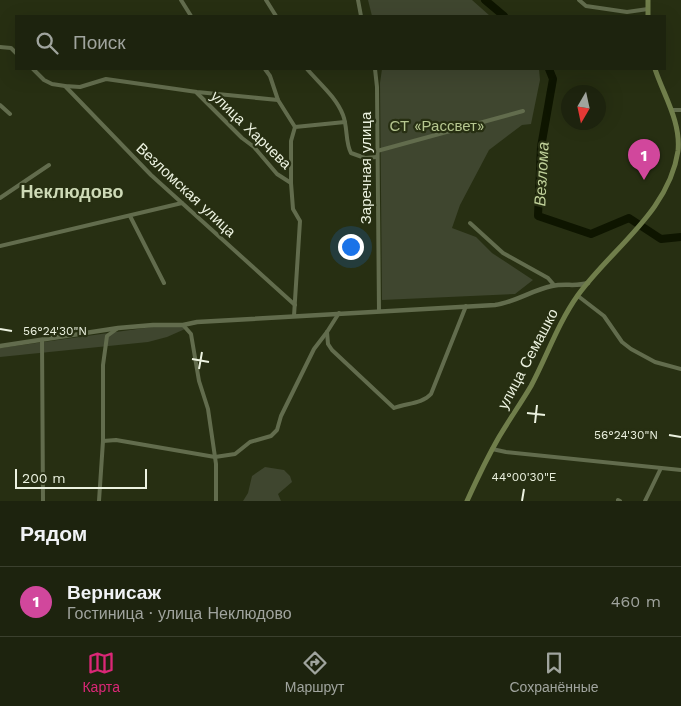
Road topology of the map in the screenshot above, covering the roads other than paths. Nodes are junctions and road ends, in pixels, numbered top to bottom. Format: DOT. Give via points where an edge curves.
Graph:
graph roads {
  1 [pos="181,0"];
  2 [pos="266,0"];
  3 [pos="358,0"];
  4 [pos="579,0"];
  5 [pos="648,0"];
  6 [pos="648,9"];
  7 [pos="190,15"];
  8 [pos="275,15"];
  9 [pos="360,15"];
  10 [pos="648,15"];
  11 [pos="0,47"];
  12 [pos="15,52"];
  13 [pos="34,70"];
  14 [pos="266,70"];
  15 [pos="308,70"];
  16 [pos="376,70"];
  17 [pos="655,70"];
  18 [pos="65,86"];
  19 [pos="197,92"];
  20 [pos="278,100"];
  21 [pos="0,105"];
  22 [pos="672,110"];
  23 [pos="681,110"];
  24 [pos="523,111"];
  25 [pos="10,114"];
  26 [pos="345,122"];
  27 [pos="296,127"];
  28 [pos="377,151"];
  29 [pos="377,158"];
  30 [pos="49,164"];
  31 [pos="291,182"];
  32 [pos="0,198"];
  33 [pos="182,204"];
  34 [pos="130,216"];
  35 [pos="470,223"];
  36 [pos="0,246"];
  37 [pos="164,283"];
  38 [pos="588,283"];
  39 [pos="554,285"];
  40 [pos="574,285"];
  41 [pos="578,296"];
  42 [pos="295,306"];
  43 [pos="466,306"];
  44 [pos="397,310"];
  45 [pos="379,311"];
  46 [pos="339,313"];
  47 [pos="294,316"];
  48 [pos="398,316"];
  49 [pos="183,325"];
  50 [pos="118,328"];
  51 [pos="327,332"];
  52 [pos="42,340"];
  53 [pos="0,346"];
  54 [pos="681,369"];
  55 [pos="103,441"];
  56 [pos="492,449"];
  57 [pos="215,457"];
  58 [pos="661,468"];
  59 [pos="681,470"];
  60 [pos="43,501"];
  61 [pos="99,501"];
  62 [pos="216,501"];
  63 [pos="466,501"];
  64 [pos="645,501"];
  1 -- 7 [label="street"];
  2 -- 8 [label="street"];
  3 -- 9 [label="street"];
  4 -- 6 [label="street" via="586,6 627,12"];
  5 -- 6 [label="main road"];
  6 -- 10 [label="main road"];
  11 -- 12 [label="street" via="11,48"];
  13 -- 18 [label="street" via="44,80"];
  14 -- 20 [label="street"];
  15 -- 26 [label="street" via="335,99"];
  16 -- 28 [label="street, Заречная улица"];
  17 -- 22 [label="main road, улица Семашко"];
  18 -- 19 [label="street" via="80,87 106,79"];
  18 -- 33 [label="street, Везломская улица"];
  19 -- 20 [label="street"];
  19 -- 31 [label="street, улица Харчева" via="277,174"];
  20 -- 27 [label="street"];
  21 -- 25 [label="street"];
  22 -- 23 [label="street"];
  22 -- 38 [label="main road, улица Семашко" via="679,136 678,153 670,178 648,214"];
  24 -- 28 [label="street"];
  26 -- 27 [label="street"];
  26 -- 29 [label="street" via="351,154"];
  27 -- 31 [label="street" via="291,141"];
  28 -- 29 [label="street, Заречная улица"];
  29 -- 45 [label="street, Заречная улица"];
  30 -- 32 [label="street"];
  31 -- 42 [label="street" via="293,209 300,220"];
  33 -- 34 [label="street"];
  33 -- 42 [label="street, Везломская улица"];
  34 -- 36 [label="street"];
  34 -- 37 [label="street"];
  35 -- 39 [label="street" via="503,253 548,278"];
  38 -- 40 [label="street"];
  38 -- 41 [label="main road, улица Семашко"];
  39 -- 40 [label="street"];
  39 -- 43 [label="street" via="506,303"];
  40 -- 41 [label="street"];
  41 -- 54 [label="street" via="604,316 622,342 656,362"];
  41 -- 56 [label="main road, улица Семашко" via="566,313 530,388"];
  42 -- 47 [label="street"];
  43 -- 44 [label="street"];
  43 -- 51 [label="street" via="431,394 423,400 394,408 332,350"];
  44 -- 45 [label="street"];
  44 -- 48 [label="street"];
  45 -- 46 [label="street"];
  46 -- 47 [label="street"];
  46 -- 51 [label="street"];
  47 -- 49 [label="street"];
  49 -- 50 [label="street"];
  49 -- 57 [label="street" via="191,334"];
  50 -- 52 [label="street"];
  50 -- 55 [label="street" via="107,336"];
  51 -- 57 [label="street" via="314,349 275,433 250,442 236,454"];
  52 -- 53 [label="street"];
  52 -- 60 [label="street"];
  55 -- 57 [label="street" via="116,440"];
  55 -- 61 [label="street"];
  56 -- 58 [label="street"];
  56 -- 63 [label="main road, улица Семашко"];
  57 -- 62 [label="street"];
  58 -- 59 [label="street"];
  58 -- 64 [label="street"];
}
